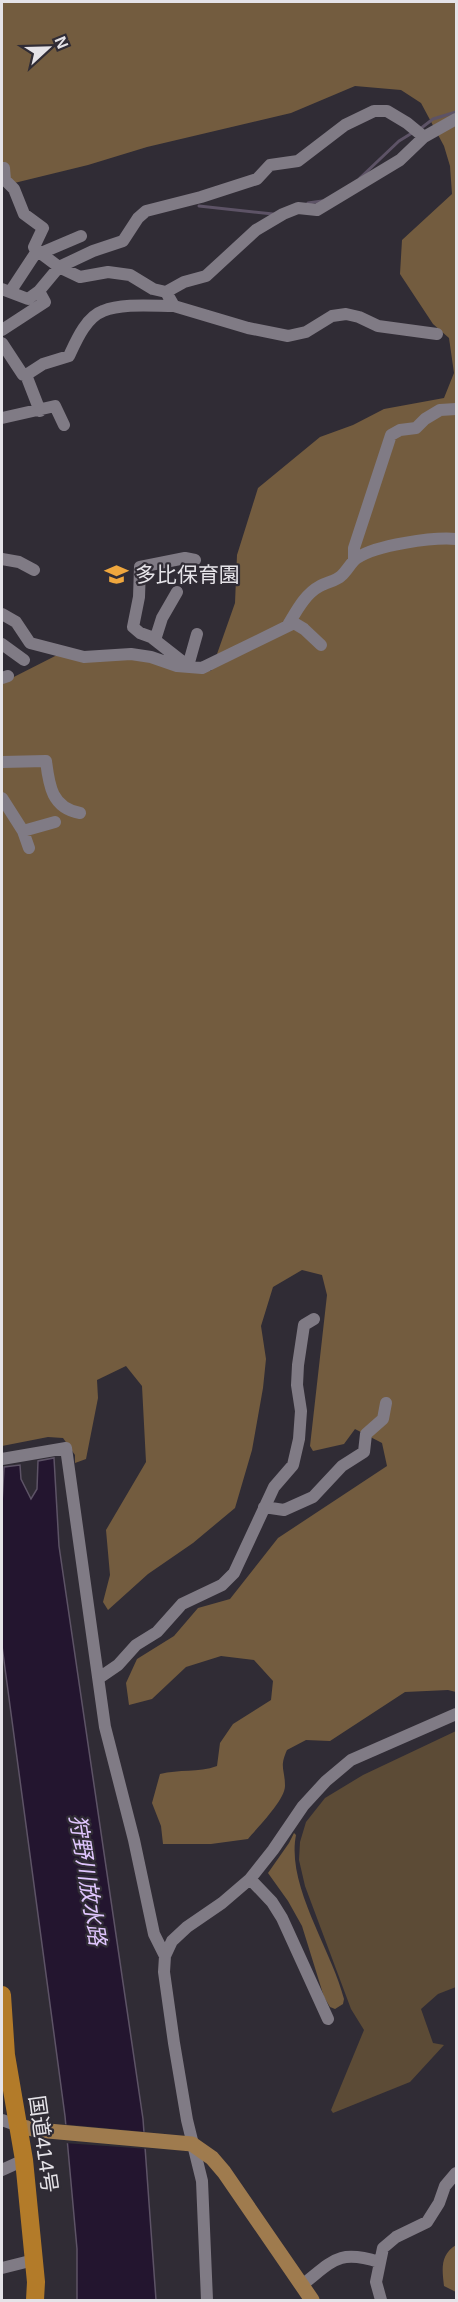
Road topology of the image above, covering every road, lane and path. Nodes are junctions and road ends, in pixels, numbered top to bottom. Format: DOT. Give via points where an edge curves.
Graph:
graph roads {
  1 [pos="456,119"];
  2 [pos="424,137"];
  3 [pos="4,168"];
  4 [pos="81,236"];
  5 [pos="39,252"];
  6 [pos="59,267"];
  7 [pos="6,291"];
  8 [pos="39,291"];
  9 [pos="166,292"];
  10 [pos="174,306"];
  11 [pos="2,330"];
  12 [pos="437,334"];
  13 [pos="2,343"];
  14 [pos="26,375"];
  15 [pos="456,409"];
  16 [pos="40,411"];
  17 [pos="2,418"];
  18 [pos="64,424"];
  19 [pos="456,539"];
  20 [pos="2,559"];
  21 [pos="354,559"];
  22 [pos="195,560"];
  23 [pos="34,570"];
  24 [pos="177,592"];
  25 [pos="2,614"];
  26 [pos="288,625"];
  27 [pos="197,634"];
  28 [pos="155,640"];
  29 [pos="2,644"];
  30 [pos="321,645"];
  31 [pos="24,660"];
  32 [pos="188,666"];
  33 [pos="2,762"];
  34 [pos="2,798"];
  35 [pos="80,813"];
  36 [pos="54,822"];
  37 [pos="22,831"];
  38 [pos="28,848"];
  39 [pos="314,1319"];
  40 [pos="386,1403"];
  41 [pos="2,1459"];
  42 [pos="264,1507"];
  43 [pos="99,1678"];
  44 [pos="456,1714"];
  45 [pos="250,1879"];
  46 [pos="165,1956"];
  47 [pos="2,1995"];
  48 [pos="328,2019"];
  49 [pos="10,2123"];
  50 [pos="192,2144"];
  51 [pos="24,2160"];
  52 [pos="2,2170"];
  53 [pos="456,2173"];
  54 [pos="34,2260"];
  55 [pos="379,2262"];
  56 [pos="2,2268"];
  57 [pos="302,2285"];
  58 [pos="35,2301"];
  59 [pos="207,2301"];
  60 [pos="312,2301"];
  61 [pos="381,2301"];
  1 -- 2 [label="street"];
  2 -- 6 [label="street" via="387,111 374,111 345,125 298,161 270,165 257,179 146,211 123,241"];
  2 -- 9 [label="street" via="400,160 317,210 298,208 283,214 256,230 206,276"];
  3 -- 5 [label="street" via="5,180 14,189 24,214 43,228 34,247"];
  4 -- 5 [label="street"];
  5 -- 6 [label="street"];
  5 -- 7 [label="street"];
  6 -- 8 [label="street"];
  6 -- 9 [label="street" via="80,277 108,272 130,275"];
  7 -- 8 [label="street" via="28,299"];
  8 -- 11 [label="street" via="45,302"];
  9 -- 10 [label="street"];
  10 -- 12 [label="street" via="288,336 306,332 332,316 346,314 378,326"];
  10 -- 14 [label="street" via="101,311 89,321 69,356 43,364"];
  13 -- 14 [label="street"];
  14 -- 16 [label="street"];
  15 -- 21 [label="street" via="440,410 416,428 391,435 359,531"];
  16 -- 17 [label="street"];
  16 -- 18 [label="street" via="55,406"];
  19 -- 21 [label="street" via="419,540"];
  20 -- 23 [label="street"];
  21 -- 26 [label="street" via="340,578 307,596"];
  22 -- 28 [label="street" via="185,558 140,567 140,597 133,627"];
  24 -- 28 [label="street"];
  25 -- 32 [label="street" via="16,622 30,642 84,657 131,654"];
  26 -- 30 [label="street" via="299,626"];
  26 -- 32 [label="street" via="202,668"];
  27 -- 32 [label="street"];
  28 -- 32 [label="street"];
  29 -- 31 [label="street"];
  33 -- 35 [label="street" via="46,761 58,804 67,811"];
  34 -- 37 [label="street"];
  36 -- 37 [label="street"];
  37 -- 38 [label="street"];
  39 -- 42 [label="street" via="304,1325 298,1365 299,1439 292,1465"];
  40 -- 42 [label="street" via="383,1419 366,1434 364,1452 342,1466 313,1497 284,1510"];
  41 -- 43 [label="street" via="66,1448"];
  42 -- 43 [label="street" via="234,1573 222,1585 182,1604 157,1632"];
  43 -- 46 [label="street" via="105,1727 154,1935"];
  44 -- 45 [label="street" via="351,1760 303,1806"];
  45 -- 46 [label="street" via="187,1927 172,1941"];
  45 -- 48 [label="street" via="282,1918"];
  46 -- 50 [label="street" via="167,1996"];
  47 -- 49 [label="highway, 国道414号"];
  49 -- 50 [label="main road" via="37,2130"];
  49 -- 51 [label="highway, 国道414号"];
  50 -- 57 [label="main road" via="224,2172"];
  50 -- 59 [label="street" via="202,2181"];
  51 -- 52 [label="street"];
  51 -- 54 [label="highway, 国道414号"];
  53 -- 55 [label="street" via="427,2222 388,2243"];
  54 -- 56 [label="street"];
  54 -- 58 [label="highway, 国道414号"];
  55 -- 57 [label="street" via="357,2256 340,2258"];
  55 -- 61 [label="street" via="376,2282"];
  57 -- 60 [label="main road"];
}
